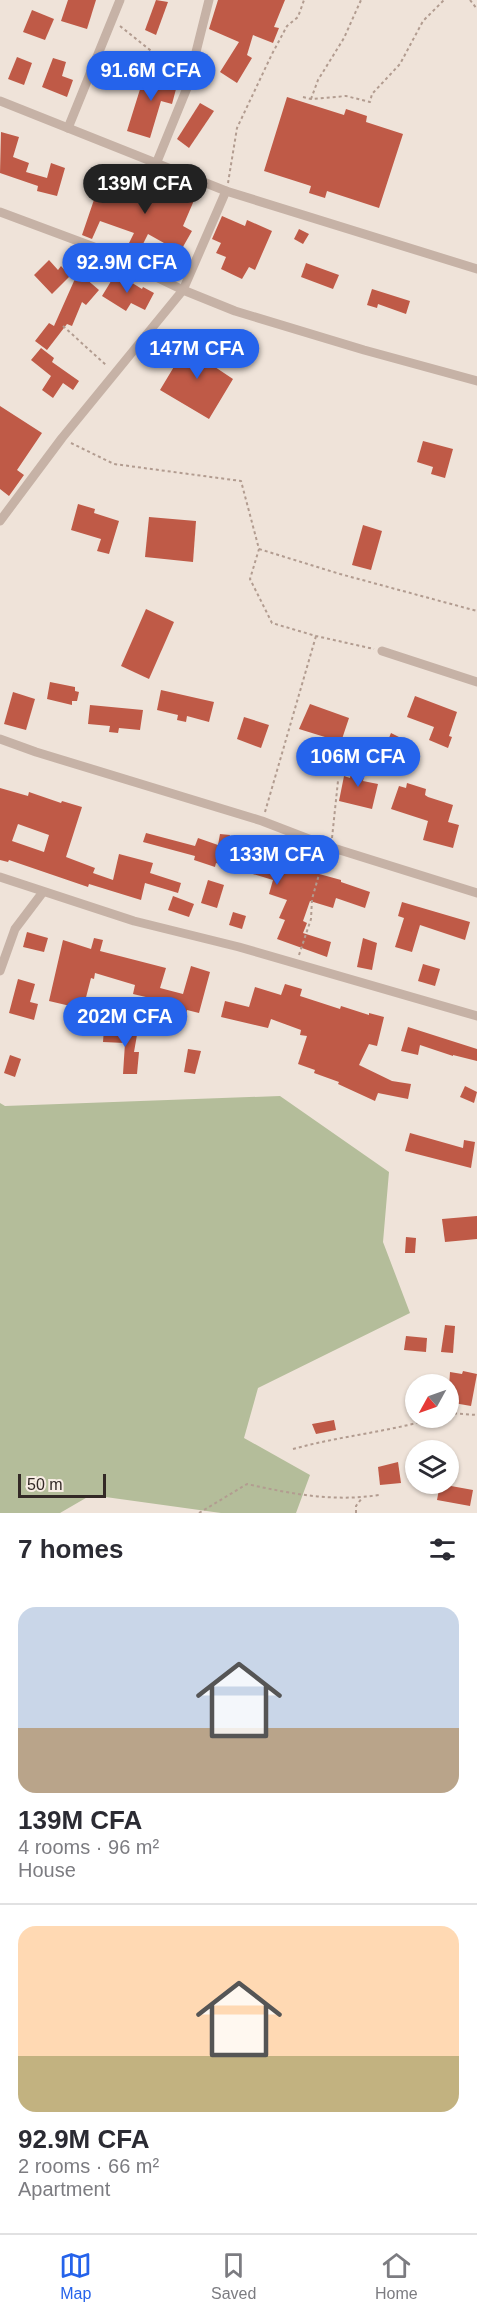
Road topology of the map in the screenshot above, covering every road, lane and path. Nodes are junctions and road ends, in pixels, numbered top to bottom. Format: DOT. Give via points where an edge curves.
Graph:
graph roads {
  1 [pos="120,0"];
  2 [pos="209,0"];
  3 [pos="304,0"];
  4 [pos="361,0"];
  5 [pos="444,0"];
  6 [pos="470,0"];
  7 [pos="477,9"];
  8 [pos="113,21"];
  9 [pos="191,73"];
  10 [pos="303,97"];
  11 [pos="311,99"];
  12 [pos="0,101"];
  13 [pos="68,128"];
  14 [pos="156,164"];
  15 [pos="226,191"];
  16 [pos="0,212"];
  17 [pos="477,268"];
  18 [pos="183,290"];
  19 [pos="63,326"];
  20 [pos="116,373"];
  21 [pos="477,381"];
  22 [pos="62,438"];
  23 [pos="0,521"];
  24 [pos="259,549"];
  25 [pos="477,610"];
  26 [pos="316,636"];
  27 [pos="382,651"];
  28 [pos="477,682"];
  29 [pos="0,739"];
  30 [pos="338,781"];
  31 [pos="262,821"];
  32 [pos="327,846"];
  33 [pos="0,877"];
  34 [pos="43,892"];
  35 [pos="477,893"];
  36 [pos="296,964"];
  37 [pos="0,971"];
  38 [pos="477,1016"];
  39 [pos="459,1414"];
  40 [pos="477,1415"];
  41 [pos="405,1426"];
  42 [pos="293,1449"];
  43 [pos="378,1496"];
  44 [pos="362,1498"];
  45 [pos="200,1513"];
  46 [pos="356,1513"];
  1 -- 8 [label="street"];
  2 -- 9 [label="street"];
  3 -- 15 [label="path" via="298,17 288,26 272,54 237,128"];
  4 -- 11 [label="path"];
  5 -- 11 [label="path" via="423,21 400,64 372,94 370,102 346,96"];
  6 -- 7 [label="path"];
  8 -- 9 [label="path" via="155,54"];
  8 -- 13 [label="street"];
  9 -- 14 [label="street"];
  10 -- 11 [label="path"];
  12 -- 13 [label="street"];
  13 -- 14 [label="street"];
  14 -- 15 [label="street"];
  15 -- 17 [label="street"];
  15 -- 18 [label="street"];
  16 -- 18 [label="street" via="94,247"];
  18 -- 20 [label="street"];
  18 -- 21 [label="street" via="258,319"];
  19 -- 20 [label="path"];
  20 -- 22 [label="street"];
  22 -- 23 [label="street"];
  22 -- 24 [label="path" via="114,464 241,481"];
  24 -- 25 [label="path"];
  24 -- 26 [label="path" via="250,579 272,622"];
  26 -- 27 [label="path"];
  26 -- 31 [label="path"];
  27 -- 28 [label="street"];
  29 -- 31 [label="street"];
  30 -- 32 [label="path" via="334,833"];
  31 -- 32 [label="street"];
  32 -- 35 [label="street"];
  32 -- 36 [label="path" via="312,899 311,920"];
  33 -- 34 [label="street"];
  34 -- 36 [label="street"];
  34 -- 37 [label="street" via="15,929"];
  36 -- 38 [label="street"];
  39 -- 40 [label="path"];
  41 -- 42 [label="path"];
  43 -- 44 [label="path"];
  44 -- 45 [label="path" via="306,1497 248,1484"];
  44 -- 46 [label="path"];
}
